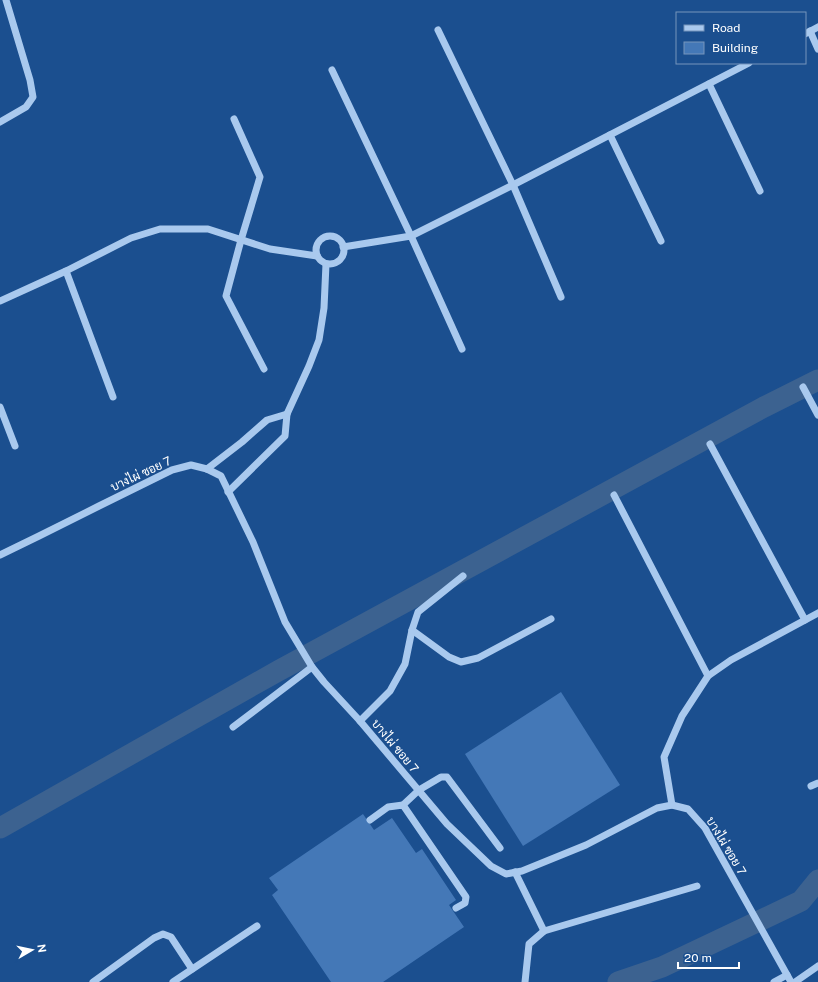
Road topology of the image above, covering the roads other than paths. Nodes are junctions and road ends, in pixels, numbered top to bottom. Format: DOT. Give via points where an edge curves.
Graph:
graph roads {
  1 [pos="6,0"];
  2 [pos="818,27"];
  3 [pos="438,30"];
  4 [pos="807,32"];
  5 [pos="818,49"];
  6 [pos="747,64"];
  7 [pos="332,70"];
  8 [pos="709,84"];
  9 [pos="234,119"];
  10 [pos="0,122"];
  11 [pos="610,135"];
  12 [pos="513,185"];
  13 [pos="760,191"];
  14 [pos="411,236"];
  15 [pos="241,240"];
  16 [pos="660,241"];
  17 [pos="343,247"];
  18 [pos="317,256"];
  19 [pos="326,264"];
  20 [pos="66,271"];
  21 [pos="561,297"];
  22 [pos="0,301"];
  23 [pos="462,349"];
  24 [pos="264,369"];
  25 [pos="803,387"];
  26 [pos="113,397"];
  27 [pos="0,407"];
  28 [pos="287,414"];
  29 [pos="818,415"];
  30 [pos="710,444"];
  31 [pos="15,446"];
  32 [pos="207,469"];
  33 [pos="228,492"];
  34 [pos="614,495"];
  35 [pos="0,555"];
  36 [pos="463,576"];
  37 [pos="818,614"];
  38 [pos="551,619"];
  39 [pos="805,620"];
  40 [pos="412,630"];
  41 [pos="310,664"];
  42 [pos="708,676"];
  43 [pos="360,721"];
  44 [pos="233,727"];
  45 [pos="818,783"];
  46 [pos="811,786"];
  47 [pos="418,790"];
  48 [pos="403,805"];
  49 [pos="672,805"];
  50 [pos="370,820"];
  51 [pos="500,848"];
  52 [pos="515,872"];
  53 [pos="697,886"];
  54 [pos="456,908"];
  55 [pos="257,926"];
  56 [pos="544,931"];
  57 [pos="818,966"];
  58 [pos="192,969"];
  59 [pos="787,975"];
  60 [pos="93,982"];
  61 [pos="173,982"];
  62 [pos="525,982"];
  63 [pos="774,982"];
  64 [pos="791,982"];
  65 [pos="795,982"];
  1 -- 10 [label="street" via="30,80 32,97 26,107"];
  2 -- 4 [label="street"];
  3 -- 12 [label="street"];
  4 -- 5 [label="street"];
  6 -- 8 [label="street"];
  7 -- 14 [label="street"];
  8 -- 11 [label="street"];
  8 -- 13 [label="street"];
  9 -- 15 [label="street" via="260,177"];
  11 -- 12 [label="street"];
  11 -- 16 [label="street"];
  12 -- 14 [label="street"];
  12 -- 21 [label="street"];
  14 -- 17 [label="street"];
  14 -- 23 [label="street"];
  15 -- 18 [label="street" via="270,249"];
  15 -- 20 [label="street" via="208,229 160,229 131,238"];
  15 -- 24 [label="street" via="226,296"];
  17 -- 18 [label="street" via="336,238 326,237 318,244"];
  17 -- 19 [label="street" via="342,258"];
  18 -- 19 [label="street"];
  19 -- 28 [label="street" via="324,308 319,340"];
  20 -- 22 [label="street"];
  20 -- 26 [label="street"];
  25 -- 29 [label="street"];
  27 -- 31 [label="street"];
  28 -- 32 [label="street" via="267,420"];
  28 -- 33 [label="street" via="285,436"];
  30 -- 39 [label="street"];
  32 -- 33 [label="street, บางไผ่ ซอย 7" via="221,476"];
  32 -- 35 [label="street, บางไผ่ ซอย 7" via="192,465 172,470"];
  33 -- 41 [label="street, บางไผ่ ซอย 7" via="253,542 285,622"];
  34 -- 42 [label="street"];
  36 -- 40 [label="street" via="418,612"];
  37 -- 39 [label="street"];
  38 -- 40 [label="street" via="478,658 461,662 449,657"];
  39 -- 42 [label="street" via="731,660"];
  40 -- 43 [label="street" via="405,664 390,691"];
  41 -- 43 [label="street, บางไผ่ ซอย 7"];
  41 -- 44 [label="street"];
  42 -- 49 [label="street" via="682,716 664,757"];
  43 -- 47 [label="street, บางไผ่ ซอย 7"];
  45 -- 46 [label="street"];
  47 -- 48 [label="street"];
  47 -- 51 [label="street" via="441,777 447,778"];
  47 -- 52 [label="street, บางไผ่ ซอย 7" via="446,824 491,866 506,874"];
  48 -- 50 [label="street" via="388,807"];
  48 -- 54 [label="street" via="466,897 465,902"];
  49 -- 52 [label="street, บางไผ่ ซอย 7" via="657,808 586,845"];
  49 -- 59 [label="street, บางไผ่ ซอย 7" via="688,809 705,828"];
  52 -- 56 [label="street"];
  53 -- 56 [label="street"];
  55 -- 58 [label="street"];
  56 -- 62 [label="street" via="529,944"];
  57 -- 65 [label="street"];
  58 -- 60 [label="street" via="171,938 163,934"];
  58 -- 61 [label="street"];
  59 -- 63 [label="street"];
  59 -- 64 [label="street, บางไผ่ ซอย 7"];
}
